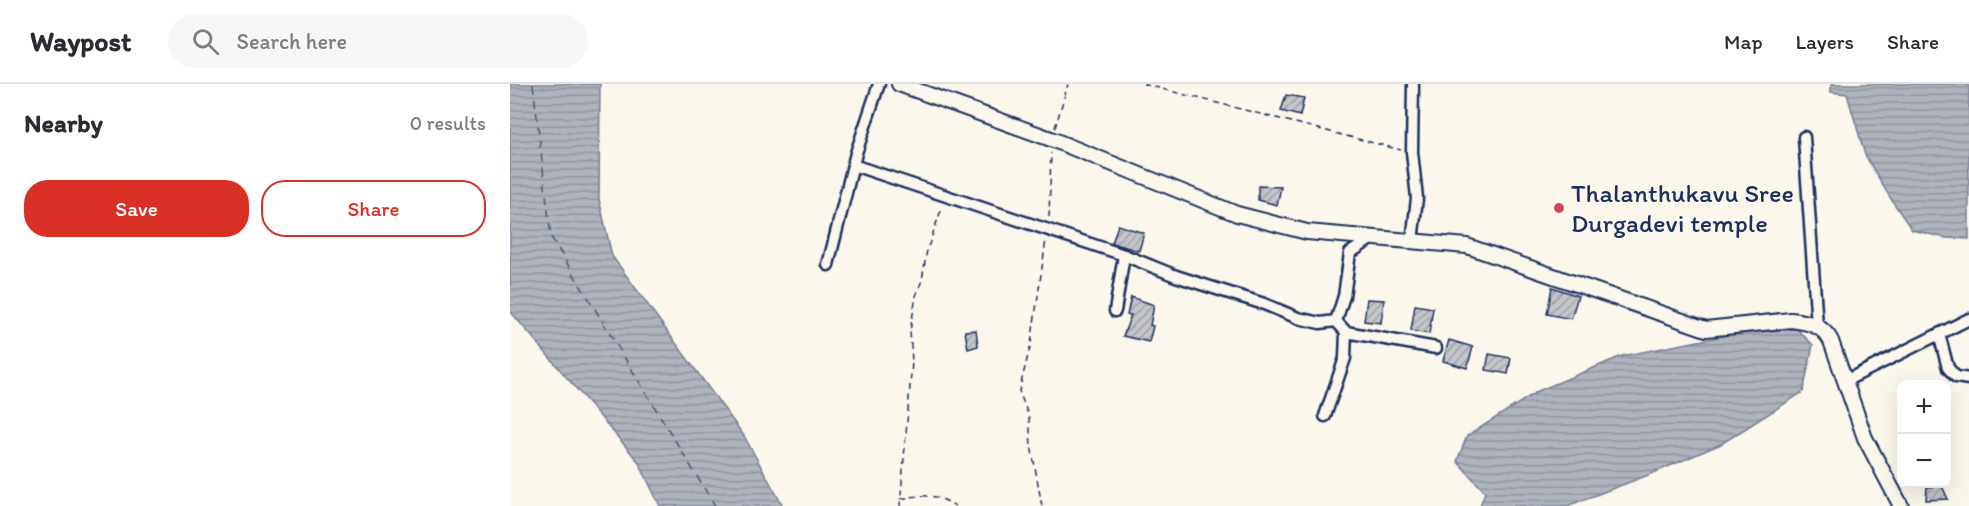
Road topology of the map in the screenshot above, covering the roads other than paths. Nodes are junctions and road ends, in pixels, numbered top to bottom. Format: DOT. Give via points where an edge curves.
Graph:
graph roads {
  1 [pos="879,84"];
  2 [pos="899,84"];
  3 [pos="1413,84"];
  4 [pos="1804,137"];
  5 [pos="853,165"];
  6 [pos="1372,238"];
  7 [pos="1412,242"];
  8 [pos="1124,255"];
  9 [pos="828,265"];
  10 [pos="1115,311"];
  11 [pos="1969,319"];
  12 [pos="1336,321"];
  13 [pos="1817,327"];
  14 [pos="1346,332"];
  15 [pos="1939,334"];
  16 [pos="1436,348"];
  17 [pos="1969,380"];
  18 [pos="1845,381"];
  19 [pos="1325,416"];
  20 [pos="1901,506"];
  1 -- 5 [label="street"];
  2 -- 6 [label="main road" via="1052,139 1237,214 1307,232"];
  3 -- 7 [label="street" via="1412,152 1417,198"];
  4 -- 13 [label="street"];
  5 -- 8 [label="street"];
  5 -- 9 [label="street"];
  6 -- 7 [label="main road"];
  6 -- 12 [label="street" via="1350,252"];
  7 -- 13 [label="main road" via="1467,246 1706,329 1791,320"];
  8 -- 10 [label="street"];
  8 -- 12 [label="street" via="1298,318 1320,323"];
  11 -- 15 [label="street"];
  12 -- 14 [label="street"];
  13 -- 18 [label="main road" via="1826,332"];
  14 -- 16 [label="street"];
  14 -- 19 [label="street" via="1345,358"];
  15 -- 17 [label="street" via="1948,368"];
  15 -- 18 [label="street"];
  18 -- 20 [label="main road" via="1865,438"];
}
